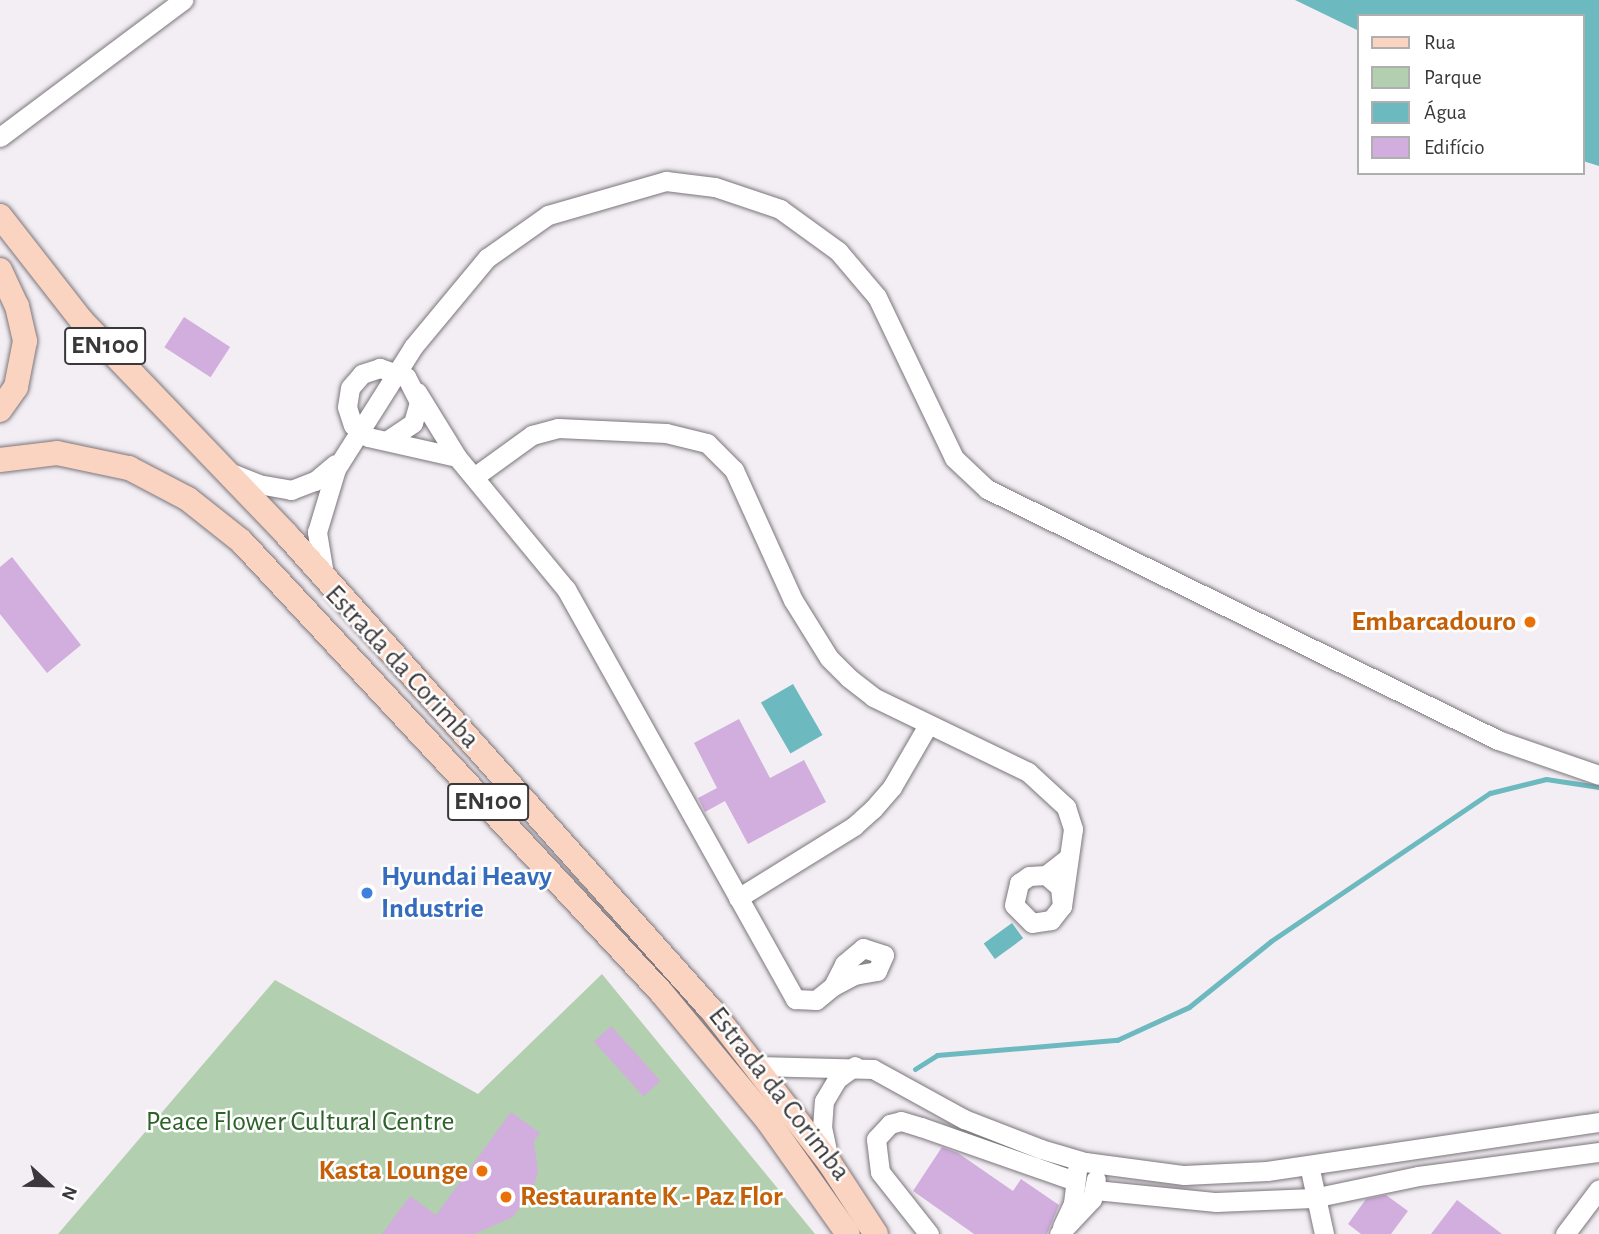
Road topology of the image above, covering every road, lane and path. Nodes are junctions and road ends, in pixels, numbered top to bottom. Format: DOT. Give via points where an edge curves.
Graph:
graph roads {
  1 [pos="183,0"];
  2 [pos="0,137"];
  3 [pos="0,216"];
  4 [pos="0,270"];
  5 [pos="397,370"];
  6 [pos="417,392"];
  7 [pos="0,410"];
  8 [pos="359,432"];
  9 [pos="388,440"];
  10 [pos="346,454"];
  11 [pos="457,457"];
  12 [pos="0,460"];
  13 [pos="219,468"];
  14 [pos="474,477"];
  15 [pos="326,582"];
  16 [pos="928,725"];
  17 [pos="1599,775"];
  18 [pos="1068,858"];
  19 [pos="1046,875"];
  20 [pos="737,898"];
  21 [pos="1062,906"];
  22 [pos="833,986"];
  23 [pos="757,1066"];
  24 [pos="855,1066"];
  25 [pos="1599,1122"];
  26 [pos="1599,1152"];
  27 [pos="1079,1160"];
  28 [pos="829,1162"];
  29 [pos="1098,1164"];
  30 [pos="1309,1165"];
  31 [pos="1075,1181"];
  32 [pos="1599,1189"];
  33 [pos="1095,1190"];
  34 [pos="1313,1198"];
  35 [pos="848,1234"];
  36 [pos="876,1234"];
  37 [pos="929,1234"];
  38 [pos="1059,1234"];
  39 [pos="1324,1234"];
  40 [pos="1565,1234"];
  1 -- 2 [label="street"];
  3 -- 13 [label="main road, EN100" via="82,321"];
  4 -- 7 [label="main road" via="17,306 25,341 16,387"];
  5 -- 6 [label="street"];
  5 -- 8 [label="street"];
  5 -- 8 [label="street" via="371,370 350,388 346,407"];
  5 -- 17 [label="street" via="487,258 548,215 666,181 728,191 780,209 838,251 877,298 954,458 987,489 1498,740"];
  6 -- 9 [label="street" via="413,423"];
  6 -- 11 [label="street"];
  8 -- 9 [label="street"];
  8 -- 10 [label="street"];
  9 -- 11 [label="street"];
  10 -- 13 [label="street" via="315,481 291,490 258,484"];
  10 -- 15 [label="street" via="330,484 317,532"];
  11 -- 14 [label="street"];
  12 -- 35 [label="main road, Estrada da Corimba / EN100" via="57,453 129,468 188,499 241,541 661,992 768,1121"];
  13 -- 15 [label="main road, Estrada da Corimba / EN100"];
  14 -- 16 [label="street" via="532,435 558,428 666,433 707,443 734,470 793,600 829,658 873,697"];
  14 -- 20 [label="street" via="566,589"];
  15 -- 23 [label="main road, Estrada da Corimba / EN100" via="488,758"];
  16 -- 18 [label="street" via="1045,783 1066,807 1073,829"];
  16 -- 20 [label="street" via="873,810"];
  18 -- 19 [label="street"];
  18 -- 21 [label="street"];
  19 -- 21 [label="street" via="1060,887"];
  19 -- 21 [label="street" via="1029,876 1018,883 1013,896 1018,914 1041,924"];
  20 -- 22 [label="street" via="795,999 816,1000"];
  23 -- 24 [label="street"];
  23 -- 28 [label="main road, Estrada da Corimba / EN100"];
  24 -- 27 [label="street" via="886,1075 1000,1134"];
  24 -- 28 [label="street" via="837,1079 824,1101 821,1128"];
  25 -- 30 [label="street"];
  26 -- 34 [label="street" via="1418,1176"];
  27 -- 29 [label="street"];
  27 -- 31 [label="street"];
  28 -- 36 [label="main road, Estrada da Corimba / EN100"];
  29 -- 30 [label="street" via="1184,1175"];
  29 -- 33 [label="street"];
  30 -- 34 [label="street"];
  31 -- 37 [label="street" via="901,1121 890,1124 876,1139 880,1172"];
  31 -- 38 [label="street" via="1073,1203"];
  32 -- 40 [label="street"];
  33 -- 34 [label="street" via="1216,1202"];
  33 -- 38 [label="street" via="1080,1217"];
  34 -- 39 [label="street"];
}
